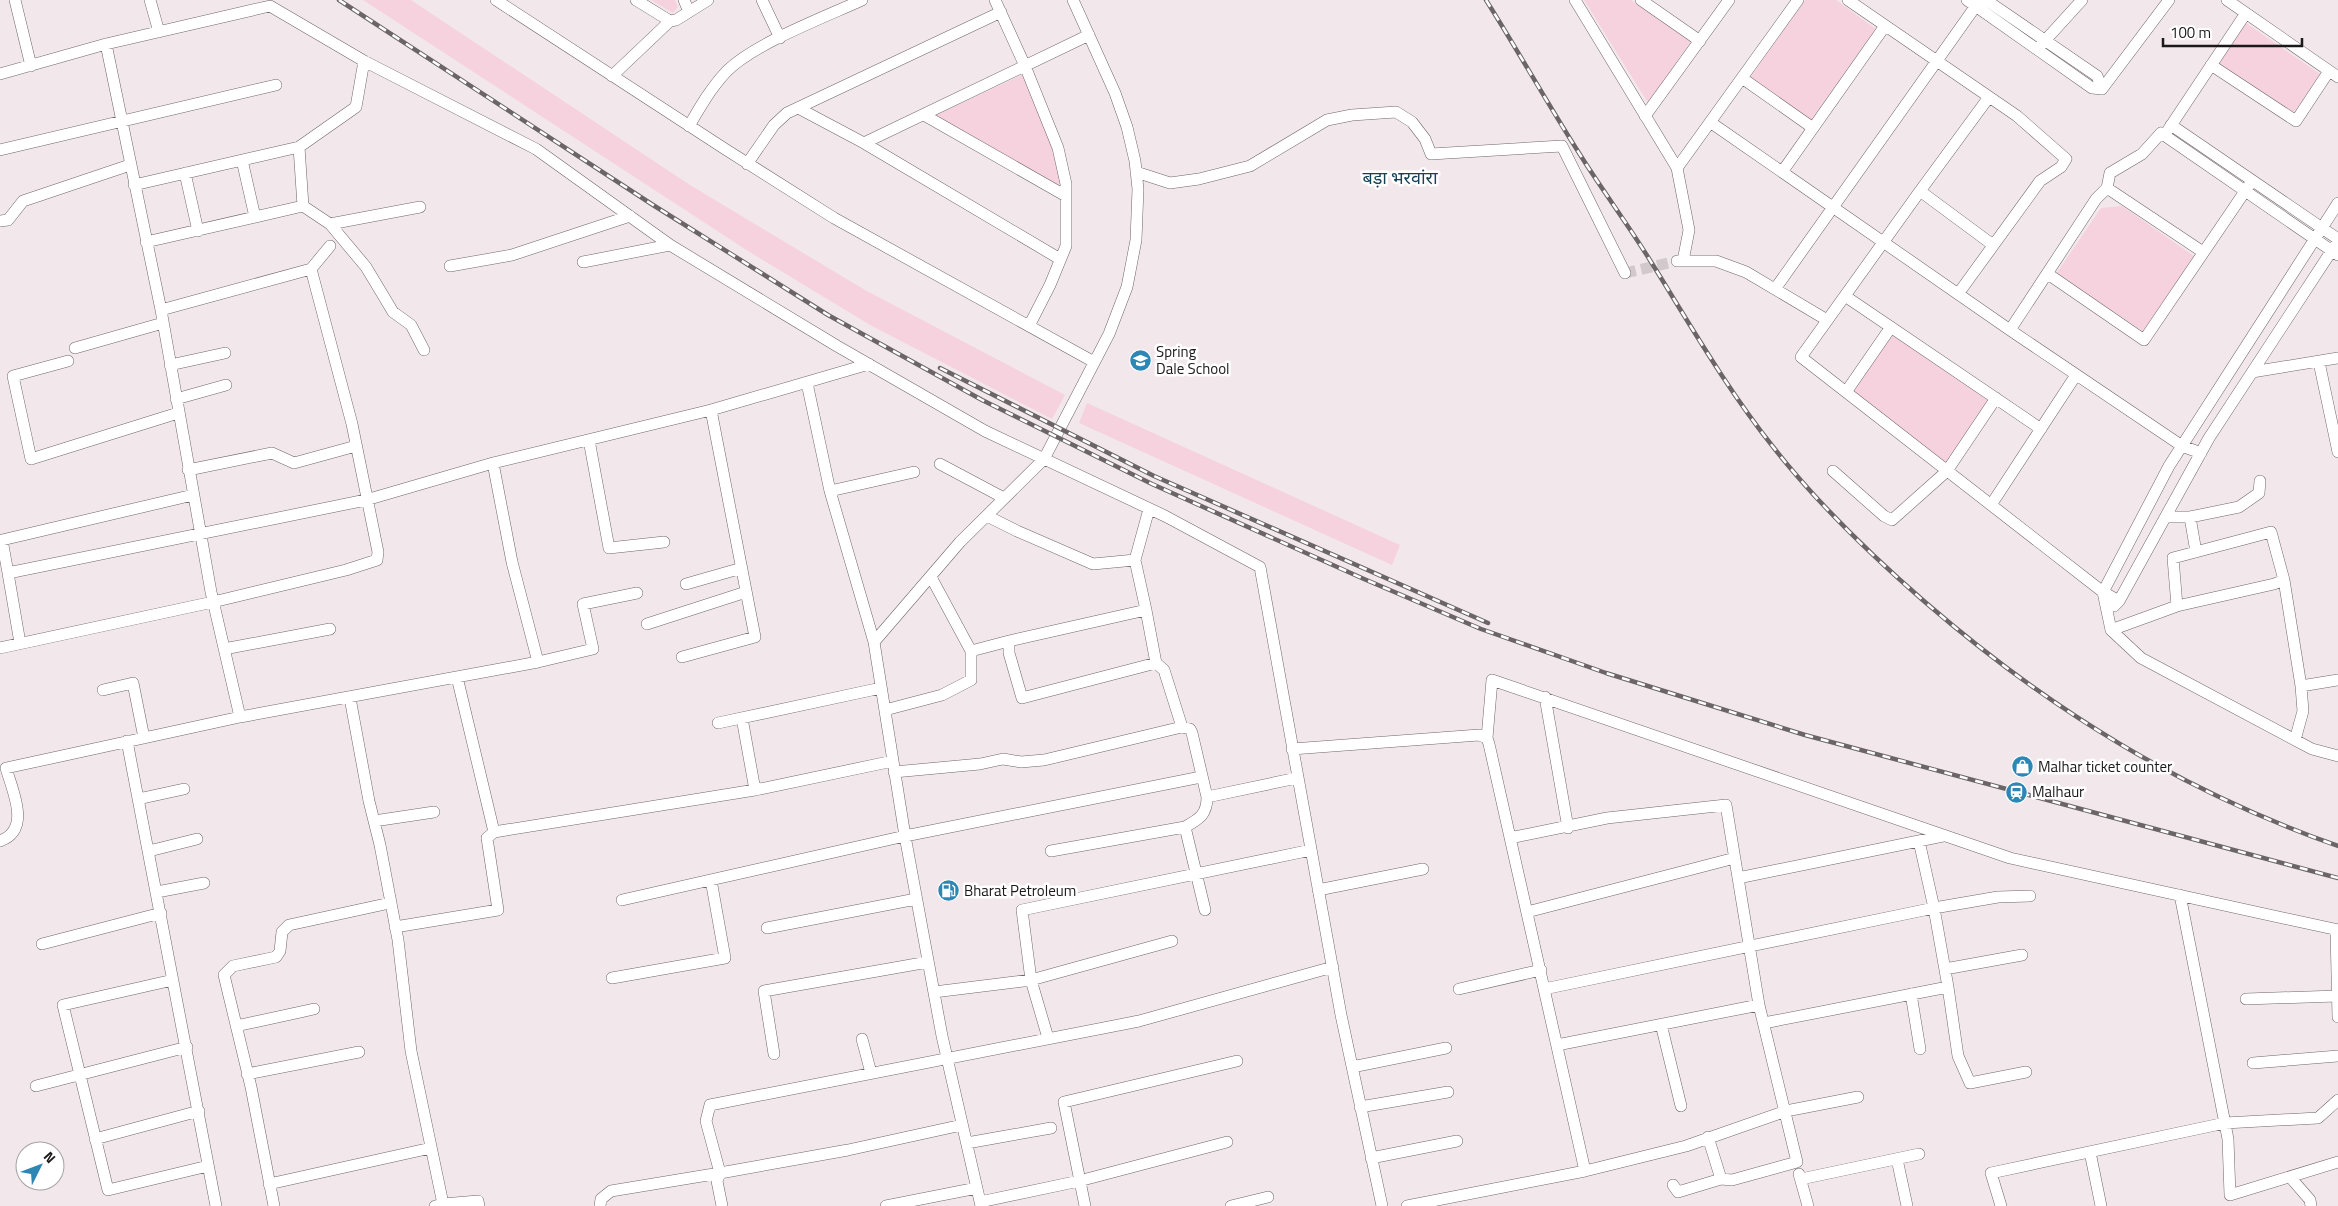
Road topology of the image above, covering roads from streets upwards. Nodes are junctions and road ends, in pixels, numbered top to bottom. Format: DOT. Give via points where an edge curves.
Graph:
graph roads {
  1 [pos="15,0"];
  2 [pos="150,0"];
  3 [pos="496,0"];
  4 [pos="636,0"];
  5 [pos="684,0"];
  6 [pos="708,0"];
  7 [pos="762,0"];
  8 [pos="862,0"];
  9 [pos="995,0"];
  10 [pos="1073,0"];
  11 [pos="1575,0"];
  12 [pos="1641,0"];
  13 [pos="1729,0"];
  14 [pos="1798,0"];
  15 [pos="1848,0"];
  16 [pos="2082,0"];
  17 [pos="2169,0"];
  18 [pos="2227,0"];
  19 [pos="1977,1"];
  20 [pos="689,12"];
  21 [pos="1001,12"];
  22 [pos="2246,13"];
  23 [pos="670,21"];
  24 [pos="1885,26"];
  25 [pos="159,32"];
  26 [pos="1088,35"];
  27 [pos="780,38"];
  28 [pos="1700,41"];
  29 [pos="106,44"];
  30 [pos="2042,44"];
  31 [pos="364,60"];
  32 [pos="1936,62"];
  33 [pos="2212,64"];
  34 [pos="31,66"];
  35 [pos="1025,66"];
  36 [pos="0,74"];
  37 [pos="2334,74"];
  38 [pos="612,76"];
  39 [pos="1742,78"];
  40 [pos="276,85"];
  41 [pos="1989,97"];
  42 [pos="800,109"];
  43 [pos="924,115"];
  44 [pos="1645,116"];
  45 [pos="121,121"];
  46 [pos="1710,122"];
  47 [pos="689,126"];
  48 [pos="1813,128"];
  49 [pos="2165,131"];
  50 [pos="864,143"];
  51 [pos="299,147"];
  52 [pos="0,150"];
  53 [pos="242,160"];
  54 [pos="747,164"];
  55 [pos="130,165"];
  56 [pos="1677,168"];
  57 [pos="1136,172"];
  58 [pos="1782,172"];
  59 [pos="185,173"];
  60 [pos="134,185"];
  61 [pos="2249,185"];
  62 [pos="2107,188"];
  63 [pos="1920,191"];
  64 [pos="1066,196"];
  65 [pos="2338,203"];
  66 [pos="303,206"];
  67 [pos="420,207"];
  68 [pos="1832,207"];
  69 [pos="630,216"];
  70 [pos="256,217"];
  71 [pos="0,222"];
  72 [pos="330,224"];
  73 [pos="198,230"];
  74 [pos="2318,233"];
  75 [pos="2338,240"];
  76 [pos="146,242"];
  77 [pos="1884,242"];
  78 [pos="1993,245"];
  79 [pos="330,246"];
  80 [pos="670,246"];
  81 [pos="2204,252"];
  82 [pos="2335,254"];
  83 [pos="1060,259"];
  84 [pos="583,262"];
  85 [pos="450,266"];
  86 [pos="311,269"];
  87 [pos="1625,273"];
  88 [pos="2048,274"];
  89 [pos="1774,289"];
  90 [pos="1958,294"];
  91 [pos="1845,296"];
  92 [pos="160,310"];
  93 [pos="1827,320"];
  94 [pos="163,323"];
  95 [pos="1029,326"];
  96 [pos="1891,327"];
  97 [pos="2010,330"];
  98 [pos="74,348"];
  99 [pos="424,350"];
  100 [pos="225,353"];
  101 [pos="2338,358"];
  102 [pos="68,361"];
  103 [pos="1094,362"];
  104 [pos="2319,362"];
  105 [pos="868,364"];
  106 [pos="170,365"];
  107 [pos="2252,372"];
  108 [pos="2076,375"];
  109 [pos="807,384"];
  110 [pos="226,385"];
  111 [pos="1846,392"];
  112 [pos="1996,398"];
  113 [pos="2333,398"];
  114 [pos="176,400"];
  115 [pos="711,410"];
  116 [pos="178,413"];
  117 [pos="2041,429"];
  118 [pos="2337,434"];
  119 [pos="589,440"];
  120 [pos="356,446"];
  121 [pos="2182,446"];
  122 [pos="2338,452"];
  123 [pos="2201,453"];
  124 [pos="1044,459"];
  125 [pos="493,464"];
  126 [pos="940,464"];
  127 [pos="188,470"];
  128 [pos="1833,471"];
  129 [pos="1947,471"];
  130 [pos="914,472"];
  131 [pos="2260,481"];
  132 [pos="830,492"];
  133 [pos="193,495"];
  134 [pos="2154,495"];
  135 [pos="1004,498"];
  136 [pos="366,500"];
  137 [pos="1991,505"];
  138 [pos="2172,505"];
  139 [pos="1149,509"];
  140 [pos="987,516"];
  141 [pos="2166,517"];
  142 [pos="2190,517"];
  143 [pos="200,534"];
  144 [pos="1,540"];
  145 [pos="664,542"];
  146 [pos="2196,552"];
  147 [pos="1134,560"];
  148 [pos="742,568"];
  149 [pos="8,573"];
  150 [pos="931,577"];
  151 [pos="2284,580"];
  152 [pos="686,584"];
  153 [pos="637,592"];
  154 [pos="746,592"];
  155 [pos="2103,592"];
  156 [pos="213,602"];
  157 [pos="2119,602"];
  158 [pos="2177,606"];
  159 [pos="1146,610"];
  160 [pos="2106,614"];
  161 [pos="647,624"];
  162 [pos="330,629"];
  163 [pos="2111,630"];
  164 [pos="1009,641"];
  165 [pos="20,642"];
  166 [pos="874,642"];
  167 [pos="0,648"];
  168 [pos="224,650"];
  169 [pos="971,650"];
  170 [pos="682,658"];
  171 [pos="538,662"];
  172 [pos="1156,663"];
  173 [pos="457,677"];
  174 [pos="2338,680"];
  175 [pos="2301,686"];
  176 [pos="881,688"];
  177 [pos="103,690"];
  178 [pos="1545,697"];
  179 [pos="350,698"];
  180 [pos="885,710"];
  181 [pos="240,717"];
  182 [pos="742,718"];
  183 [pos="718,723"];
  184 [pos="1182,728"];
  185 [pos="144,738"];
  186 [pos="1487,738"];
  187 [pos="2295,740"];
  188 [pos="127,741"];
  189 [pos="1292,749"];
  190 [pos="2312,749"];
  191 [pos="2338,756"];
  192 [pos="2338,762"];
  193 [pos="894,766"];
  194 [pos="3,768"];
  195 [pos="1201,777"];
  196 [pos="1297,778"];
  197 [pos="184,789"];
  198 [pos="755,790"];
  199 [pos="1207,797"];
  200 [pos="138,799"];
  201 [pos="434,812"];
  202 [pos="374,822"];
  203 [pos="1185,827"];
  204 [pos="1568,828"];
  205 [pos="494,832"];
  206 [pos="905,836"];
  207 [pos="1945,836"];
  208 [pos="1510,838"];
  209 [pos="197,839"];
  210 [pos="0,841"];
  211 [pos="1919,841"];
  212 [pos="149,850"];
  213 [pos="1311,850"];
  214 [pos="1051,851"];
  215 [pos="1735,858"];
  216 [pos="1423,869"];
  217 [pos="1196,874"];
  218 [pos="1738,878"];
  219 [pos="712,880"];
  220 [pos="204,883"];
  221 [pos="1318,890"];
  222 [pos="157,892"];
  223 [pos="2180,895"];
  224 [pos="2030,896"];
  225 [pos="916,899"];
  226 [pos="622,900"];
  227 [pos="390,903"];
  228 [pos="1934,908"];
  229 [pos="1205,910"];
  230 [pos="1527,912"];
  231 [pos="161,914"];
  232 [pos="395,927"];
  233 [pos="768,928"];
  234 [pos="2337,930"];
  235 [pos="1172,940"];
  236 [pos="42,944"];
  237 [pos="1750,946"];
  238 [pos="2022,955"];
  239 [pos="928,962"];
  240 [pos="1333,968"];
  241 [pos="1945,969"];
  242 [pos="1541,970"];
  243 [pos="612,978"];
  244 [pos="173,980"];
  245 [pos="1031,980"];
  246 [pos="1948,987"];
  247 [pos="1459,989"];
  248 [pos="1544,989"];
  249 [pos="934,992"];
  250 [pos="1910,994"];
  251 [pos="2338,996"];
  252 [pos="2246,999"];
  253 [pos="1759,1005"];
  254 [pos="314,1009"];
  255 [pos="2338,1017"];
  256 [pos="1764,1023"];
  257 [pos="1661,1024"];
  258 [pos="236,1026"];
  259 [pos="1048,1038"];
  260 [pos="862,1039"];
  261 [pos="1557,1045"];
  262 [pos="187,1047"];
  263 [pos="1446,1048"];
  264 [pos="1920,1049"];
  265 [pos="359,1052"];
  266 [pos="774,1054"];
  267 [pos="2338,1056"];
  268 [pos="946,1058"];
  269 [pos="1237,1061"];
  270 [pos="2253,1063"];
  271 [pos="1352,1067"];
  272 [pos="2026,1072"];
  273 [pos="81,1073"];
  274 [pos="871,1073"];
  275 [pos="247,1074"];
  276 [pos="36,1086"];
  277 [pos="1448,1092"];
  278 [pos="1858,1098"];
  279 [pos="2338,1100"];
  280 [pos="1681,1106"];
  281 [pos="1360,1107"];
  282 [pos="199,1111"];
  283 [pos="1786,1111"];
  284 [pos="2225,1123"];
  285 [pos="962,1125"];
  286 [pos="1051,1128"];
  287 [pos="1708,1137"];
  288 [pos="95,1139"];
  289 [pos="1457,1141"];
  290 [pos="1227,1142"];
  291 [pos="967,1143"];
  292 [pos="431,1148"];
  293 [pos="2090,1152"];
  294 [pos="1919,1154"];
  295 [pos="1371,1158"];
  296 [pos="1897,1160"];
  297 [pos="1796,1162"];
  298 [pos="2338,1162"];
  299 [pos="208,1166"];
  300 [pos="1585,1171"];
  301 [pos="720,1173"];
  302 [pos="2290,1177"];
  303 [pos="1721,1179"];
  304 [pos="1800,1179"];
  305 [pos="1080,1181"];
  306 [pos="269,1184"];
  307 [pos="1673,1185"];
  308 [pos="977,1188"];
  309 [pos="1268,1197"];
  310 [pos="981,1204"];
  311 [pos="440,1205"];
  312 [pos="216,1206"];
  313 [pos="274,1206"];
  314 [pos="479,1206"];
  315 [pos="600,1206"];
  316 [pos="722,1206"];
  317 [pos="886,1206"];
  318 [pos="1085,1206"];
  319 [pos="1231,1206"];
  320 [pos="1382,1206"];
  321 [pos="1406,1206"];
  322 [pos="1808,1206"];
  323 [pos="1907,1206"];
  324 [pos="2001,1206"];
  325 [pos="2101,1206"];
  326 [pos="2311,1206"];
  1 -- 34 [label="street"];
  2 -- 25 [label="street"];
  3 -- 38 [label="street"];
  4 -- 23 [label="street"];
  5 -- 20 [label="street"];
  6 -- 20 [label="street"];
  7 -- 27 [label="street"];
  8 -- 27 [label="street"];
  9 -- 21 [label="street"];
  10 -- 26 [label="street"];
  11 -- 44 [label="street"];
  12 -- 28 [label="street"];
  13 -- 28 [label="street"];
  14 -- 39 [label="street"];
  15 -- 24 [label="street"];
  16 -- 30 [label="street"];
  17 -- 30 [label="street" via="2102,89 2092,88"];
  18 -- 22 [label="street"];
  19 -- 30 [label="street"];
  19 -- 32 [label="street"];
  20 -- 23 [label="street"];
  21 -- 35 [label="street"];
  21 -- 42 [label="street"];
  22 -- 33 [label="street"];
  22 -- 37 [label="street"];
  23 -- 38 [label="street"];
  24 -- 32 [label="street"];
  24 -- 48 [label="street"];
  25 -- 29 [label="street"];
  25 -- 31 [label="street" via="270,6"];
  26 -- 35 [label="street"];
  26 -- 57 [label="street" via="1127,127"];
  27 -- 47 [label="street" via="754,51 727,71"];
  28 -- 44 [label="street"];
  29 -- 34 [label="street"];
  29 -- 45 [label="street"];
  31 -- 51 [label="street" via="356,107"];
  31 -- 69 [label="street" via="536,149"];
  32 -- 41 [label="street"];
  32 -- 68 [label="street"];
  33 -- 37 [label="street" via="2296,121"];
  33 -- 49 [label="street"];
  34 -- 36 [label="street"];
  35 -- 43 [label="street"];
  35 -- 64 [label="street" via="1058,148"];
  38 -- 47 [label="street"];
  39 -- 46 [label="street"];
  39 -- 48 [label="street"];
  40 -- 45 [label="street"];
  41 -- 63 [label="street"];
  41 -- 78 [label="street" via="2017,116 2066,159 2061,167 2040,181"];
  42 -- 50 [label="street"];
  42 -- 54 [label="street" via="787,113 774,125"];
  43 -- 50 [label="street"];
  43 -- 64 [label="street"];
  44 -- 56 [label="street"];
  45 -- 52 [label="street"];
  45 -- 55 [label="street"];
  46 -- 56 [label="street"];
  46 -- 58 [label="street"];
  47 -- 54 [label="street"];
  48 -- 58 [label="street"];
  49 -- 61 [label="street"];
  49 -- 62 [label="street" via="2142,154 2110,173"];
  50 -- 83 [label="street"];
  51 -- 53 [label="street"];
  51 -- 66 [label="street"];
  53 -- 59 [label="street"];
  53 -- 70 [label="street"];
  54 -- 95 [label="street" via="834,218"];
  55 -- 60 [label="street"];
  55 -- 71 [label="street" via="22,201 8,220"];
  56 -- 89 [label="street" via="1689,230 1680,261 1716,261 1746,272"];
  57 -- 87 [label="street" via="1170,183 1199,180 1250,166 1327,120 1396,112 1412,122 1432,154 1562,146"];
  57 -- 103 [label="street" via="1136,240 1128,287"];
  58 -- 68 [label="street"];
  59 -- 60 [label="street"];
  59 -- 73 [label="street"];
  60 -- 76 [label="street"];
  61 -- 74 [label="street"];
  61 -- 81 [label="street"];
  62 -- 81 [label="street"];
  62 -- 88 [label="street" via="2096,198"];
  63 -- 77 [label="street"];
  63 -- 78 [label="street"];
  64 -- 83 [label="street" via="1066,246"];
  65 -- 74 [label="street"];
  66 -- 70 [label="street"];
  66 -- 72 [label="street"];
  67 -- 72 [label="street"];
  68 -- 77 [label="street"];
  68 -- 89 [label="street"];
  69 -- 80 [label="street"];
  69 -- 85 [label="street" via="512,255"];
  70 -- 73 [label="street"];
  72 -- 99 [label="street" via="366,267 393,312 411,325"];
  73 -- 76 [label="street"];
  74 -- 75 [label="street"];
  74 -- 82 [label="street"];
  74 -- 121 [label="street"];
  75 -- 82 [label="street"];
  76 -- 92 [label="street"];
  77 -- 90 [label="street"];
  77 -- 91 [label="street"];
  78 -- 90 [label="street"];
  79 -- 86 [label="street"];
  80 -- 84 [label="street"];
  80 -- 105 [label="street"];
  81 -- 88 [label="street" via="2144,340"];
  82 -- 107 [label="street"];
  83 -- 95 [label="street"];
  86 -- 92 [label="street"];
  86 -- 120 [label="street"];
  88 -- 97 [label="street"];
  89 -- 93 [label="street"];
  90 -- 97 [label="street"];
  91 -- 93 [label="street"];
  91 -- 96 [label="street"];
  92 -- 94 [label="street"];
  93 -- 111 [label="street" via="1800,357"];
  94 -- 98 [label="street"];
  94 -- 106 [label="street"];
  95 -- 103 [label="street"];
  96 -- 111 [label="street"];
  96 -- 112 [label="street"];
  97 -- 108 [label="street"];
  100 -- 106 [label="street"];
  101 -- 104 [label="street"];
  102 -- 116 [label="street" via="13,376 31,459"];
  103 -- 124 [label="street"];
  104 -- 107 [label="street"];
  104 -- 113 [label="street"];
  105 -- 109 [label="street"];
  105 -- 124 [label="street" via="985,431"];
  106 -- 114 [label="street"];
  107 -- 123 [label="street"];
  108 -- 117 [label="street"];
  108 -- 121 [label="street"];
  109 -- 115 [label="street"];
  109 -- 132 [label="street"];
  110 -- 114 [label="street"];
  111 -- 129 [label="street"];
  112 -- 117 [label="street"];
  112 -- 129 [label="street"];
  113 -- 118 [label="street"];
  114 -- 116 [label="street"];
  115 -- 119 [label="street"];
  115 -- 148 [label="street"];
  116 -- 127 [label="street"];
  117 -- 137 [label="street"];
  118 -- 122 [label="street"];
  119 -- 125 [label="street"];
  119 -- 145 [label="street" via="609,548"];
  120 -- 127 [label="street" via="294,463 272,453"];
  120 -- 136 [label="street"];
  121 -- 123 [label="street"];
  121 -- 134 [label="street"];
  123 -- 138 [label="street"];
  124 -- 135 [label="street"];
  124 -- 139 [label="street"];
  125 -- 136 [label="street"];
  125 -- 171 [label="street" via="512,562"];
  126 -- 135 [label="street"];
  127 -- 133 [label="street"];
  128 -- 129 [label="street" via="1892,520"];
  129 -- 137 [label="street"];
  130 -- 132 [label="street"];
  131 -- 142 [label="street" via="2259,493 2239,507"];
  132 -- 166 [label="street"];
  133 -- 143 [label="street"];
  133 -- 144 [label="street"];
  134 -- 138 [label="street"];
  134 -- 155 [label="street"];
  135 -- 140 [label="street"];
  136 -- 143 [label="street"];
  136 -- 156 [label="street" via="377,560"];
  137 -- 155 [label="street"];
  138 -- 141 [label="street"];
  139 -- 147 [label="street"];
  139 -- 189 [label="street" via="1260,567"];
  140 -- 147 [label="street" via="1093,564"];
  140 -- 150 [label="street"];
  141 -- 142 [label="street"];
  141 -- 157 [label="street"];
  142 -- 146 [label="street"];
  143 -- 149 [label="street"];
  143 -- 156 [label="street"];
  144 -- 149 [label="street"];
  146 -- 151 [label="street" via="2271,532"];
  146 -- 158 [label="street" via="2173,558"];
  147 -- 159 [label="street"];
  148 -- 152 [label="street"];
  148 -- 154 [label="street"];
  149 -- 165 [label="street"];
  150 -- 166 [label="street"];
  150 -- 169 [label="street"];
  151 -- 158 [label="street"];
  151 -- 175 [label="street"];
  153 -- 171 [label="street" via="583,604 593,649"];
  154 -- 161 [label="street"];
  154 -- 170 [label="street" via="755,637"];
  155 -- 157 [label="street"];
  155 -- 160 [label="street"];
  156 -- 165 [label="street"];
  156 -- 168 [label="street"];
  157 -- 160 [label="street"];
  158 -- 163 [label="street"];
  159 -- 164 [label="street"];
  159 -- 172 [label="street"];
  160 -- 163 [label="street"];
  162 -- 168 [label="street"];
  163 -- 187 [label="street" via="2142,658"];
  164 -- 169 [label="street"];
  164 -- 172 [label="street" via="1022,698"];
  165 -- 167 [label="street"];
  166 -- 176 [label="street"];
  168 -- 181 [label="street"];
  169 -- 180 [label="street" via="971,680 942,694"];
  171 -- 173 [label="street"];
  172 -- 184 [label="street" via="1164,670"];
  173 -- 179 [label="street"];
  173 -- 205 [label="street"];
  174 -- 175 [label="street"];
  175 -- 187 [label="street" via="2303,711"];
  176 -- 180 [label="street"];
  176 -- 182 [label="street"];
  177 -- 185 [label="street" via="133,683"];
  178 -- 186 [label="street" via="1492,680"];
  178 -- 204 [label="street"];
  178 -- 207 [label="street"];
  179 -- 181 [label="street"];
  179 -- 202 [label="street"];
  180 -- 193 [label="street"];
  181 -- 185 [label="street"];
  182 -- 183 [label="street"];
  182 -- 198 [label="street"];
  184 -- 193 [label="street" via="1044,760 1021,762 1003,759 980,764"];
  184 -- 195 [label="street" via="1190,729 1192,733"];
  185 -- 188 [label="street"];
  186 -- 189 [label="street" via="1479,735"];
  186 -- 208 [label="street"];
  187 -- 190 [label="street"];
  188 -- 194 [label="street"];
  188 -- 200 [label="street"];
  189 -- 196 [label="street"];
  190 -- 191 [label="street"];
  190 -- 192 [label="street"];
  193 -- 198 [label="street"];
  193 -- 206 [label="street"];
  194 -- 210 [label="street" via="19,816 16,827"];
  195 -- 199 [label="street"];
  195 -- 206 [label="street"];
  196 -- 199 [label="street"];
  196 -- 213 [label="street"];
  197 -- 200 [label="street"];
  198 -- 205 [label="street"];
  199 -- 203 [label="street" via="1204,815"];
  200 -- 212 [label="street"];
  201 -- 202 [label="street"];
  202 -- 227 [label="street"];
  203 -- 214 [label="street"];
  203 -- 217 [label="street"];
  204 -- 208 [label="street"];
  204 -- 215 [label="street" via="1607,818 1726,804"];
  205 -- 232 [label="street" via="487,838 487,848 498,910"];
  206 -- 219 [label="street"];
  206 -- 225 [label="street"];
  207 -- 211 [label="street"];
  207 -- 223 [label="street" via="2010,858"];
  208 -- 230 [label="street"];
  209 -- 212 [label="street"];
  211 -- 218 [label="street"];
  211 -- 228 [label="street"];
  212 -- 222 [label="street"];
  213 -- 217 [label="street"];
  213 -- 221 [label="street"];
  215 -- 218 [label="street"];
  215 -- 230 [label="street"];
  216 -- 221 [label="street"];
  217 -- 229 [label="street"];
  217 -- 245 [label="street" via="1022,910"];
  218 -- 237 [label="street"];
  219 -- 226 [label="street"];
  219 -- 243 [label="street" via="725,958"];
  220 -- 222 [label="street"];
  221 -- 240 [label="street"];
  222 -- 231 [label="street"];
  223 -- 234 [label="street"];
  223 -- 284 [label="street"];
  224 -- 228 [label="street" via="1998,897"];
  225 -- 233 [label="street"];
  225 -- 239 [label="street"];
  227 -- 232 [label="street"];
  227 -- 258 [label="street" via="289,925 282,932 276,957 228,968 224,978"];
  228 -- 237 [label="street"];
  228 -- 241 [label="street"];
  230 -- 242 [label="street"];
  231 -- 236 [label="street"];
  231 -- 244 [label="street"];
  232 -- 292 [label="street" via="411,1051"];
  234 -- 251 [label="street"];
  235 -- 245 [label="street"];
  237 -- 248 [label="street"];
  237 -- 253 [label="street"];
  238 -- 241 [label="street"];
  239 -- 249 [label="street"];
  239 -- 266 [label="street" via="764,991"];
  240 -- 259 [label="street" via="1139,1021"];
  240 -- 271 [label="street"];
  241 -- 246 [label="street"];
  242 -- 247 [label="street"];
  242 -- 248 [label="street"];
  244 -- 262 [label="street"];
  244 -- 273 [label="street" via="63,1005"];
  245 -- 249 [label="street"];
  245 -- 259 [label="street"];
  246 -- 250 [label="street"];
  246 -- 272 [label="street" via="1958,1056 1970,1083"];
  248 -- 261 [label="street"];
  249 -- 268 [label="street"];
  250 -- 256 [label="street"];
  250 -- 264 [label="street"];
  251 -- 252 [label="street"];
  251 -- 255 [label="street"];
  253 -- 256 [label="street"];
  253 -- 257 [label="street"];
  254 -- 258 [label="street"];
  256 -- 283 [label="street"];
  257 -- 261 [label="street"];
  257 -- 280 [label="street"];
  258 -- 275 [label="street"];
  259 -- 268 [label="street"];
  260 -- 274 [label="street"];
  261 -- 300 [label="street"];
  262 -- 273 [label="street"];
  262 -- 282 [label="street"];
  263 -- 271 [label="street"];
  265 -- 275 [label="street"];
  267 -- 270 [label="street"];
  268 -- 274 [label="street"];
  268 -- 285 [label="street"];
  269 -- 305 [label="street" via="1064,1102"];
  271 -- 281 [label="street"];
  273 -- 276 [label="street"];
  273 -- 288 [label="street"];
  274 -- 301 [label="street" via="710,1106 706,1121"];
  275 -- 306 [label="street"];
  277 -- 281 [label="street"];
  278 -- 283 [label="street"];
  279 -- 284 [label="street" via="2318,1118"];
  281 -- 295 [label="street"];
  282 -- 288 [label="street"];
  282 -- 299 [label="street"];
  283 -- 287 [label="street"];
  283 -- 297 [label="street"];
  284 -- 293 [label="street"];
  284 -- 302 [label="street" via="2230,1196"];
  285 -- 291 [label="street"];
  285 -- 301 [label="street"];
  286 -- 291 [label="street"];
  287 -- 300 [label="street" via="1678,1148"];
  287 -- 303 [label="street"];
  288 -- 299 [label="street" via="108,1190"];
  289 -- 295 [label="street"];
  290 -- 305 [label="street"];
  291 -- 308 [label="street"];
  292 -- 306 [label="street"];
  292 -- 311 [label="street"];
  293 -- 324 [label="street" via="1991,1173"];
  293 -- 325 [label="street"];
  294 -- 296 [label="street"];
  295 -- 320 [label="street"];
  296 -- 304 [label="street"];
  296 -- 323 [label="street"];
  297 -- 303 [label="street" via="1732,1180"];
  297 -- 304 [label="street"];
  298 -- 302 [label="street"];
  299 -- 312 [label="street"];
  300 -- 321 [label="street"];
  301 -- 315 [label="street" via="611,1191 601,1199"];
  301 -- 316 [label="street" via="717,1181"];
  302 -- 326 [label="street" via="2310,1200"];
  303 -- 307 [label="street" via="1678,1192"];
  304 -- 322 [label="street"];
  305 -- 310 [label="street"];
  305 -- 318 [label="street"];
  306 -- 313 [label="street"];
  308 -- 310 [label="street"];
  308 -- 317 [label="street"];
  309 -- 319 [label="street"];
  311 -- 314 [label="street" via="478,1200"];
}
